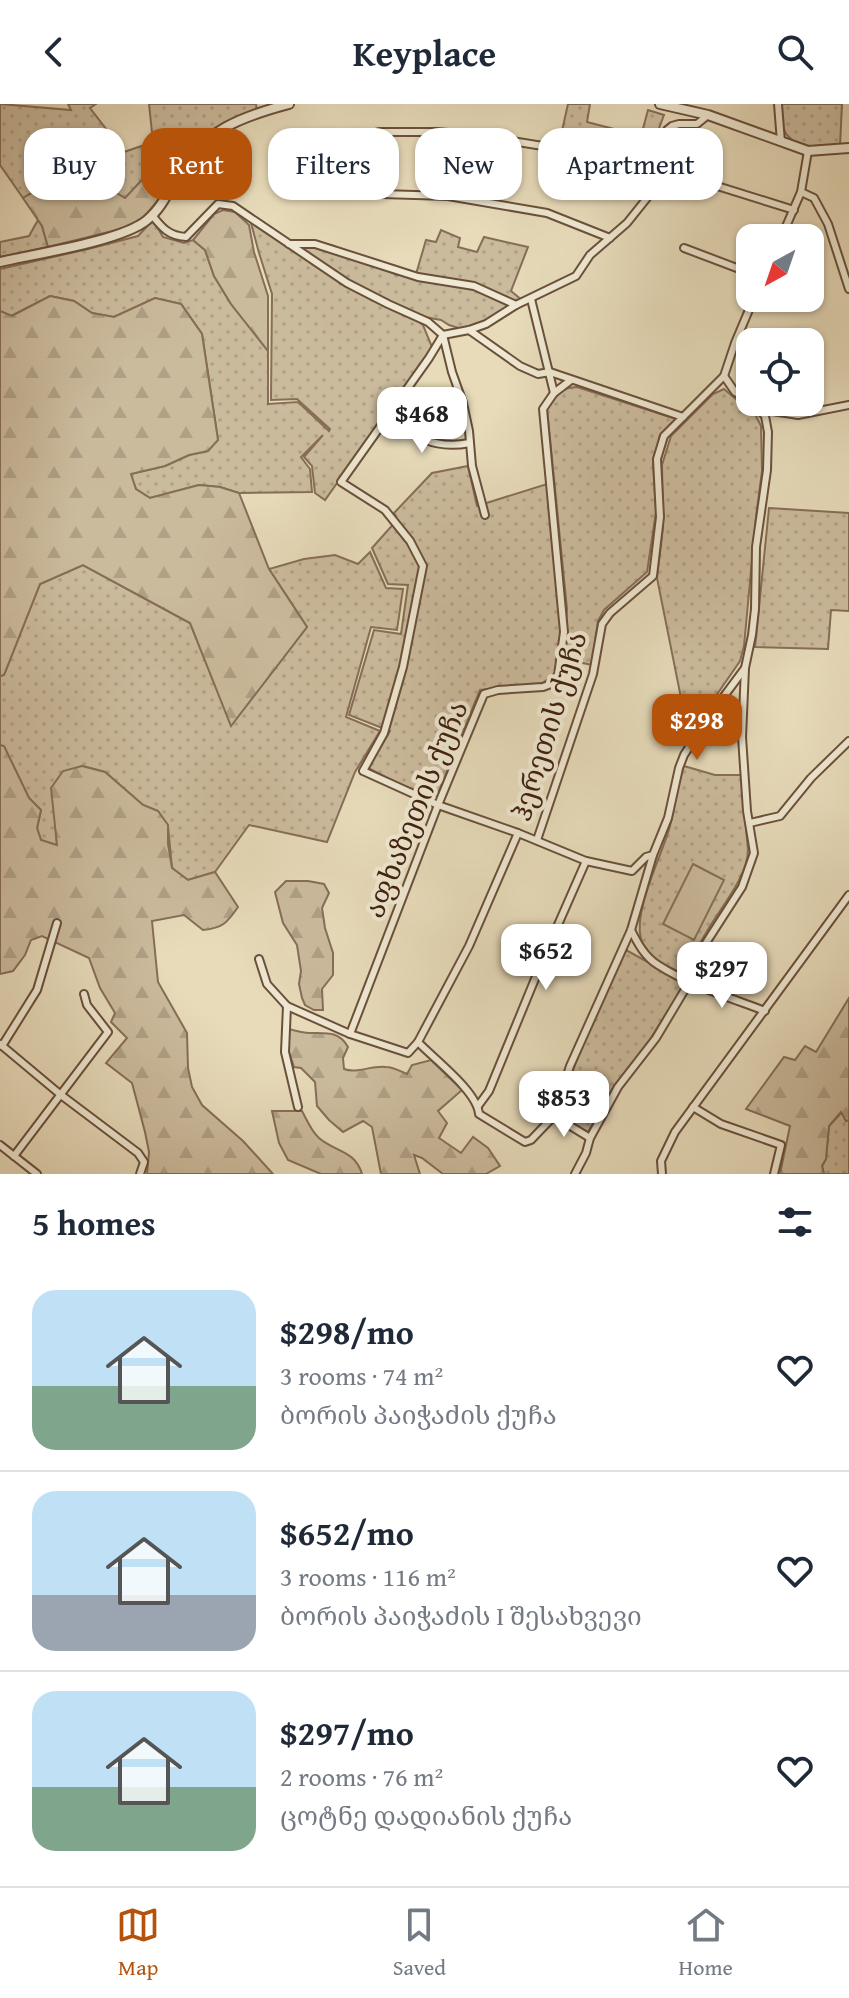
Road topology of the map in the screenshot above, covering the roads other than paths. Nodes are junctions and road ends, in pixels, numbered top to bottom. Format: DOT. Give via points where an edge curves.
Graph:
graph roads {
  1 [pos="289,104"];
  2 [pos="660,104"];
  3 [pos="778,104"];
  4 [pos="708,115"];
  5 [pos="670,128"];
  6 [pos="399,132"];
  7 [pos="781,142"];
  8 [pos="538,145"];
  9 [pos="849,148"];
  10 [pos="808,151"];
  11 [pos="723,188"];
  12 [pos="801,192"];
  13 [pos="399,195"];
  14 [pos="645,200"];
  15 [pos="794,210"];
  16 [pos="152,215"];
  17 [pos="788,224"];
  18 [pos="610,238"];
  19 [pos="289,244"];
  20 [pos="684,248"];
  21 [pos="0,262"];
  22 [pos="736,268"];
  23 [pos="849,289"];
  24 [pos="531,299"];
  25 [pos="516,305"];
  26 [pos="748,312"];
  27 [pos="469,330"];
  28 [pos="443,335"];
  29 [pos="550,372"];
  30 [pos="724,376"];
  31 [pos="571,380"];
  32 [pos="554,393"];
  33 [pos="736,393"];
  34 [pos="849,405"];
  35 [pos="824,410"];
  36 [pos="388,414"];
  37 [pos="764,416"];
  38 [pos="683,417"];
  39 [pos="470,443"];
  40 [pos="485,515"];
  41 [pos="745,668"];
  42 [pos="849,741"];
  43 [pos="438,805"];
  44 [pos="750,823"];
  45 [pos="518,833"];
  46 [pos="537,840"];
  47 [pos="653,855"];
  48 [pos="586,861"];
  49 [pos="849,895"];
  50 [pos="57,923"];
  51 [pos="631,930"];
  52 [pos="259,959"];
  53 [pos="690,981"];
  54 [pos="84,994"];
  55 [pos="287,1006"];
  56 [pos="765,1011"];
  57 [pos="350,1034"];
  58 [pos="418,1042"];
  59 [pos="1,1045"];
  60 [pos="61,1095"];
  61 [pos="478,1106"];
  62 [pos="298,1107"];
  63 [pos="693,1107"];
  64 [pos="554,1116"];
  65 [pos="590,1138"];
  66 [pos="0,1145"];
  67 [pos="14,1156"];
  68 [pos="37,1174"];
  69 [pos="140,1174"];
  70 [pos="575,1174"];
  71 [pos="662,1174"];
  72 [pos="774,1174"];
  1 -- 16 [label="street" via="243,118 210,136"];
  2 -- 4 [label="street"];
  3 -- 7 [label="street"];
  4 -- 5 [label="street" via="697,124"];
  4 -- 7 [label="street"];
  6 -- 8 [label="street"];
  7 -- 10 [label="street"];
  9 -- 10 [label="street"];
  10 -- 12 [label="street"];
  11 -- 15 [label="street"];
  12 -- 15 [label="street"];
  12 -- 23 [label="street" via="814,198 828,224"];
  13 -- 18 [label="street" via="448,196 547,213"];
  14 -- 18 [label="street"];
  15 -- 17 [label="street"];
  16 -- 19 [label="street" via="165,232 186,237 218,204 233,206"];
  16 -- 21 [label="street" via="111,236"];
  18 -- 24 [label="street" via="576,276"];
  19 -- 25 [label="street" via="315,244 418,277 468,284"];
  19 -- 28 [label="street" via="347,283 428,322"];
  20 -- 22 [label="street"];
  24 -- 25 [label="street"];
  24 -- 29 [label="street"];
  25 -- 27 [label="street"];
  26 -- 30 [label="street"];
  27 -- 28 [label="street"];
  27 -- 29 [label="street" via="520,366 538,374"];
  28 -- 36 [label="street"];
  28 -- 39 [label="street"];
  29 -- 31 [label="street"];
  29 -- 32 [label="street"];
  30 -- 33 [label="street"];
  30 -- 38 [label="street, ჰერეთის ქუჩა"];
  31 -- 32 [label="street"];
  31 -- 38 [label="street"];
  32 -- 43 [label="street, აფხაზეთის ქუჩა" via="543,409 564,632 558,675 543,687 484,694"];
  34 -- 35 [label="street"];
  36 -- 39 [label="street" via="434,443"];
  36 -- 43 [label="street" via="341,482 385,510 423,566 384,733 363,771"];
  37 -- 41 [label="street" via="767,470"];
  38 -- 46 [label="street, ჰერეთის ქუჩა" via="664,436 657,459 660,517 653,576 602,624 593,674"];
  39 -- 40 [label="street"];
  41 -- 44 [label="street" via="742,737"];
  41 -- 47 [label="street" via="684,755"];
  42 -- 44 [label="street" via="780,816"];
  43 -- 45 [label="street"];
  43 -- 57 [label="street, აფხაზეთის ქუჩა"];
  44 -- 53 [label="street" via="754,853 742,887 704,946"];
  45 -- 46 [label="street"];
  45 -- 58 [label="street" via="469,946"];
  46 -- 48 [label="street"];
  47 -- 48 [label="street" via="632,871"];
  47 -- 51 [label="street"];
  48 -- 61 [label="street" via="489,1091"];
  49 -- 56 [label="street"];
  50 -- 59 [label="street" via="37,990"];
  51 -- 53 [label="street" via="656,965"];
  51 -- 64 [label="street" via="570,1066"];
  52 -- 55 [label="street" via="267,984"];
  53 -- 56 [label="street"];
  53 -- 65 [label="street"];
  54 -- 60 [label="street" via="108,1032"];
  55 -- 57 [label="street"];
  55 -- 62 [label="street" via="285,1052"];
  56 -- 63 [label="street"];
  57 -- 58 [label="street" via="408,1053"];
  58 -- 61 [label="street"];
  59 -- 60 [label="street"];
  60 -- 67 [label="street"];
  60 -- 69 [label="street" via="138,1153 144,1162"];
  61 -- 64 [label="street" via="479,1114 525,1142"];
  63 -- 71 [label="street" via="661,1161"];
  63 -- 72 [label="street" via="721,1124 781,1145"];
  64 -- 65 [label="street"];
  65 -- 70 [label="street"];
  66 -- 67 [label="street"];
  67 -- 68 [label="street"];
}
